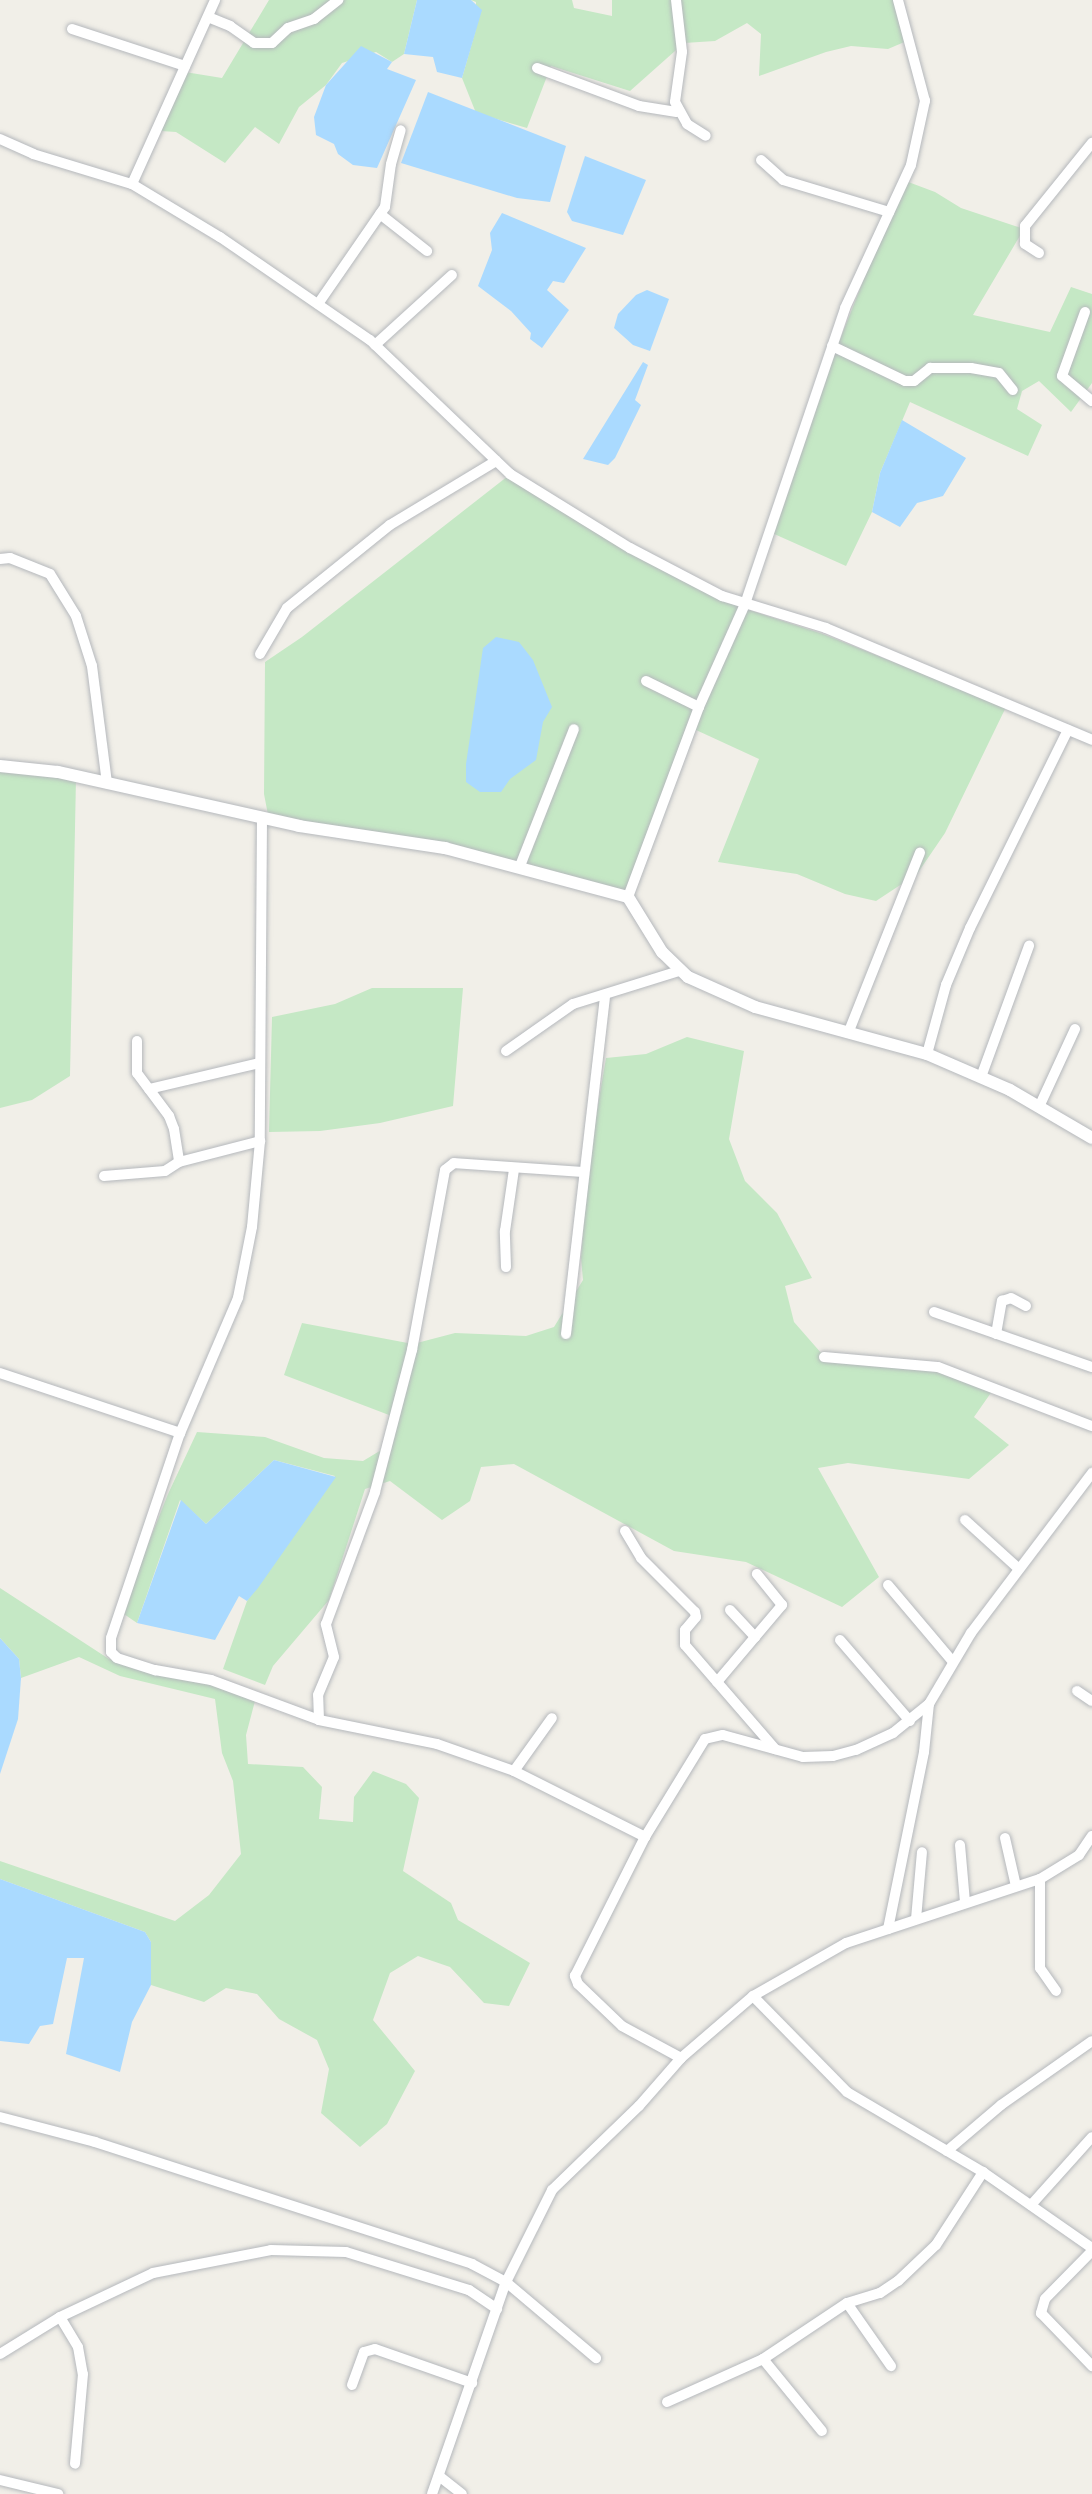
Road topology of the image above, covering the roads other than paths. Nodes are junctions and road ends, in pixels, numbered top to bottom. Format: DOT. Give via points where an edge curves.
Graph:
graph roads {
  1 [pos="215,0"];
  2 [pos="338,0"];
  3 [pos="676,0"];
  4 [pos="898,0"];
  5 [pos="208,17"];
  6 [pos="72,29"];
  7 [pos="185,66"];
  8 [pos="537,68"];
  9 [pos="677,112"];
  10 [pos="401,130"];
  11 [pos="706,136"];
  12 [pos="0,139"];
  13 [pos="1092,143"];
  14 [pos="761,160"];
  15 [pos="132,184"];
  16 [pos="889,212"];
  17 [pos="380,214"];
  18 [pos="427,251"];
  19 [pos="1039,253"];
  20 [pos="452,275"];
  21 [pos="318,304"];
  22 [pos="1085,312"];
  23 [pos="375,345"];
  24 [pos="832,346"];
  25 [pos="1013,390"];
  26 [pos="1092,401"];
  27 [pos="496,461"];
  28 [pos="0,559"];
  29 [pos="745,604"];
  30 [pos="260,654"];
  31 [pos="646,681"];
  32 [pos="699,707"];
  33 [pos="574,729"];
  34 [pos="1068,730"];
  35 [pos="1092,740"];
  36 [pos="0,766"];
  37 [pos="107,783"];
  38 [pos="262,818"];
  39 [pos="920,853"];
  40 [pos="520,866"];
  41 [pos="628,897"];
  42 [pos="1029,946"];
  43 [pos="679,971"];
  44 [pos="605,996"];
  45 [pos="1075,1029"];
  46 [pos="849,1031"];
  47 [pos="137,1041"];
  48 [pos="506,1051"];
  49 [pos="927,1054"];
  50 [pos="260,1063"];
  51 [pos="981,1077"];
  52 [pos="149,1089"];
  53 [pos="1039,1107"];
  54 [pos="1092,1138"];
  55 [pos="260,1141"];
  56 [pos="179,1162"];
  57 [pos="514,1169"];
  58 [pos="582,1172"];
  59 [pos="104,1176"];
  60 [pos="506,1267"];
  61 [pos="1026,1306"];
  62 [pos="934,1312"];
  63 [pos="566,1334"];
  64 [pos="996,1334"];
  65 [pos="824,1357"];
  66 [pos="1092,1367"];
  67 [pos="0,1373"];
  68 [pos="1092,1426"];
  69 [pos="180,1433"];
  70 [pos="1092,1473"];
  71 [pos="965,1520"];
  72 [pos="625,1531"];
  73 [pos="1018,1568"];
  74 [pos="757,1574"];
  75 [pos="888,1585"];
  76 [pos="730,1610"];
  77 [pos="755,1637"];
  78 [pos="840,1640"];
  79 [pos="953,1662"];
  80 [pos="717,1682"];
  81 [pos="1077,1691"];
  82 [pos="1092,1701"];
  83 [pos="929,1704"];
  84 [pos="552,1718"];
  85 [pos="319,1720"];
  86 [pos="910,1721"];
  87 [pos="776,1751"];
  88 [pos="514,1771"];
  89 [pos="1092,1836"];
  90 [pos="645,1837"];
  91 [pos="1005,1838"];
  92 [pos="960,1845"];
  93 [pos="922,1852"];
  94 [pos="1040,1879"];
  95 [pos="1016,1886"];
  96 [pos="965,1902"];
  97 [pos="916,1919"];
  98 [pos="888,1929"];
  99 [pos="1056,1991"];
  100 [pos="753,1996"];
  101 [pos="1092,2041"];
  102 [pos="681,2058"];
  103 [pos="0,2117"];
  104 [pos="1092,2137"];
  105 [pos="947,2151"];
  106 [pos="983,2172"];
  107 [pos="1031,2205"];
  108 [pos="1092,2249"];
  109 [pos="506,2282"];
  110 [pos="847,2303"];
  111 [pos="497,2309"];
  112 [pos="60,2317"];
  113 [pos="0,2354"];
  114 [pos="596,2358"];
  115 [pos="763,2359"];
  116 [pos="891,2366"];
  117 [pos="1092,2366"];
  118 [pos="472,2383"];
  119 [pos="352,2385"];
  120 [pos="667,2402"];
  121 [pos="822,2431"];
  122 [pos="75,2464"];
  123 [pos="439,2476"];
  124 [pos="0,2480"];
  125 [pos="58,2494"];
  126 [pos="432,2494"];
  127 [pos="462,2494"];
  1 -- 5 [label="street"];
  2 -- 5 [label="street" via="272,43 254,43"];
  3 -- 9 [label="street" via="682,52"];
  4 -- 16 [label="street" via="925,101 911,165"];
  5 -- 7 [label="street"];
  6 -- 7 [label="street"];
  7 -- 15 [label="street"];
  8 -- 9 [label="street" via="639,106"];
  9 -- 11 [label="street"];
  10 -- 17 [label="street"];
  12 -- 15 [label="street"];
  13 -- 19 [label="street" via="1025,226 1025,244"];
  14 -- 16 [label="street" via="783,180"];
  15 -- 21 [label="street"];
  16 -- 24 [label="street"];
  17 -- 18 [label="street"];
  17 -- 21 [label="street"];
  20 -- 23 [label="street"];
  21 -- 23 [label="street"];
  22 -- 26 [label="street" via="1062,376"];
  23 -- 27 [label="street"];
  24 -- 25 [label="street" via="905,381 914,381 930,368 962,367 999,373"];
  24 -- 29 [label="street"];
  27 -- 29 [label="street" via="630,548"];
  27 -- 30 [label="street" via="390,525 287,608"];
  28 -- 37 [label="street" via="50,574 76,616 92,666"];
  29 -- 32 [label="street"];
  29 -- 34 [label="street" via="826,628"];
  31 -- 32 [label="street"];
  32 -- 41 [label="street"];
  33 -- 40 [label="street"];
  34 -- 35 [label="street"];
  34 -- 49 [label="street" via="970,928 946,985"];
  36 -- 37 [label="street"];
  37 -- 38 [label="street"];
  38 -- 40 [label="street"];
  38 -- 50 [label="street"];
  39 -- 46 [label="street"];
  40 -- 41 [label="street"];
  41 -- 43 [label="street"];
  42 -- 51 [label="street"];
  43 -- 44 [label="street"];
  43 -- 46 [label="street" via="755,1007"];
  44 -- 48 [label="street" via="553,1015"];
  44 -- 58 [label="street"];
  45 -- 53 [label="street"];
  46 -- 49 [label="street"];
  47 -- 52 [label="street" via="137,1073"];
  49 -- 51 [label="street"];
  50 -- 52 [label="street"];
  50 -- 55 [label="street"];
  51 -- 53 [label="street"];
  52 -- 56 [label="street" via="174,1129"];
  53 -- 54 [label="street"];
  55 -- 56 [label="street"];
  55 -- 69 [label="street" via="252,1227 238,1298"];
  56 -- 59 [label="street" via="145,1176"];
  57 -- 58 [label="street"];
  57 -- 60 [label="street"];
  57 -- 85 [label="street" via="454,1163 445,1170 412,1350 375,1492 326,1624 334,1657 318,1695"];
  58 -- 63 [label="street"];
  61 -- 64 [label="street" via="1011,1298 1002,1301"];
  62 -- 64 [label="street"];
  64 -- 66 [label="street"];
  65 -- 68 [label="street" via="938,1367"];
  67 -- 69 [label="street"];
  69 -- 85 [label="street" via="111,1638 111,1652 155,1670 211,1680"];
  70 -- 73 [label="street"];
  71 -- 73 [label="street"];
  72 -- 80 [label="street" via="641,1558 695,1612 683,1638"];
  73 -- 79 [label="street"];
  74 -- 77 [label="street" via="782,1605"];
  75 -- 79 [label="street"];
  76 -- 77 [label="street"];
  77 -- 80 [label="street"];
  78 -- 86 [label="street"];
  79 -- 83 [label="street"];
  80 -- 87 [label="street"];
  81 -- 82 [label="street"];
  83 -- 86 [label="street"];
  83 -- 98 [label="street"];
  84 -- 88 [label="street"];
  85 -- 88 [label="street" via="437,1744"];
  86 -- 87 [label="street" via="856,1750 803,1757"];
  87 -- 90 [label="street" via="723,1735 705,1739"];
  88 -- 90 [label="street"];
  89 -- 94 [label="street" via="1079,1855"];
  90 -- 102 [label="street" via="575,1979 622,2026"];
  91 -- 95 [label="street"];
  92 -- 96 [label="street"];
  93 -- 97 [label="street"];
  94 -- 95 [label="street"];
  94 -- 99 [label="street" via="1040,1968"];
  95 -- 96 [label="street"];
  96 -- 97 [label="street"];
  97 -- 98 [label="street"];
  98 -- 100 [label="street" via="846,1943"];
  100 -- 102 [label="street"];
  100 -- 105 [label="street" via="847,2092"];
  101 -- 105 [label="street" via="1001,2105"];
  102 -- 109 [label="street" via="552,2190"];
  103 -- 109 [label="street" via="95,2142 457,2259"];
  104 -- 107 [label="street"];
  105 -- 106 [label="street"];
  106 -- 107 [label="street"];
  106 -- 110 [label="street" via="920,2264 880,2293"];
  107 -- 108 [label="street"];
  108 -- 117 [label="street" via="1045,2299 1041,2313"];
  109 -- 111 [label="street"];
  109 -- 114 [label="street"];
  110 -- 115 [label="street"];
  110 -- 116 [label="street"];
  111 -- 112 [label="street" via="469,2290 346,2252 271,2250 153,2273"];
  111 -- 118 [label="street"];
  112 -- 113 [label="street"];
  112 -- 122 [label="street" via="78,2347 83,2374"];
  115 -- 120 [label="street"];
  115 -- 121 [label="street"];
  118 -- 119 [label="street" via="375,2349 364,2352"];
  118 -- 123 [label="street"];
  123 -- 126 [label="street"];
  123 -- 127 [label="street"];
  124 -- 125 [label="street"];
}
